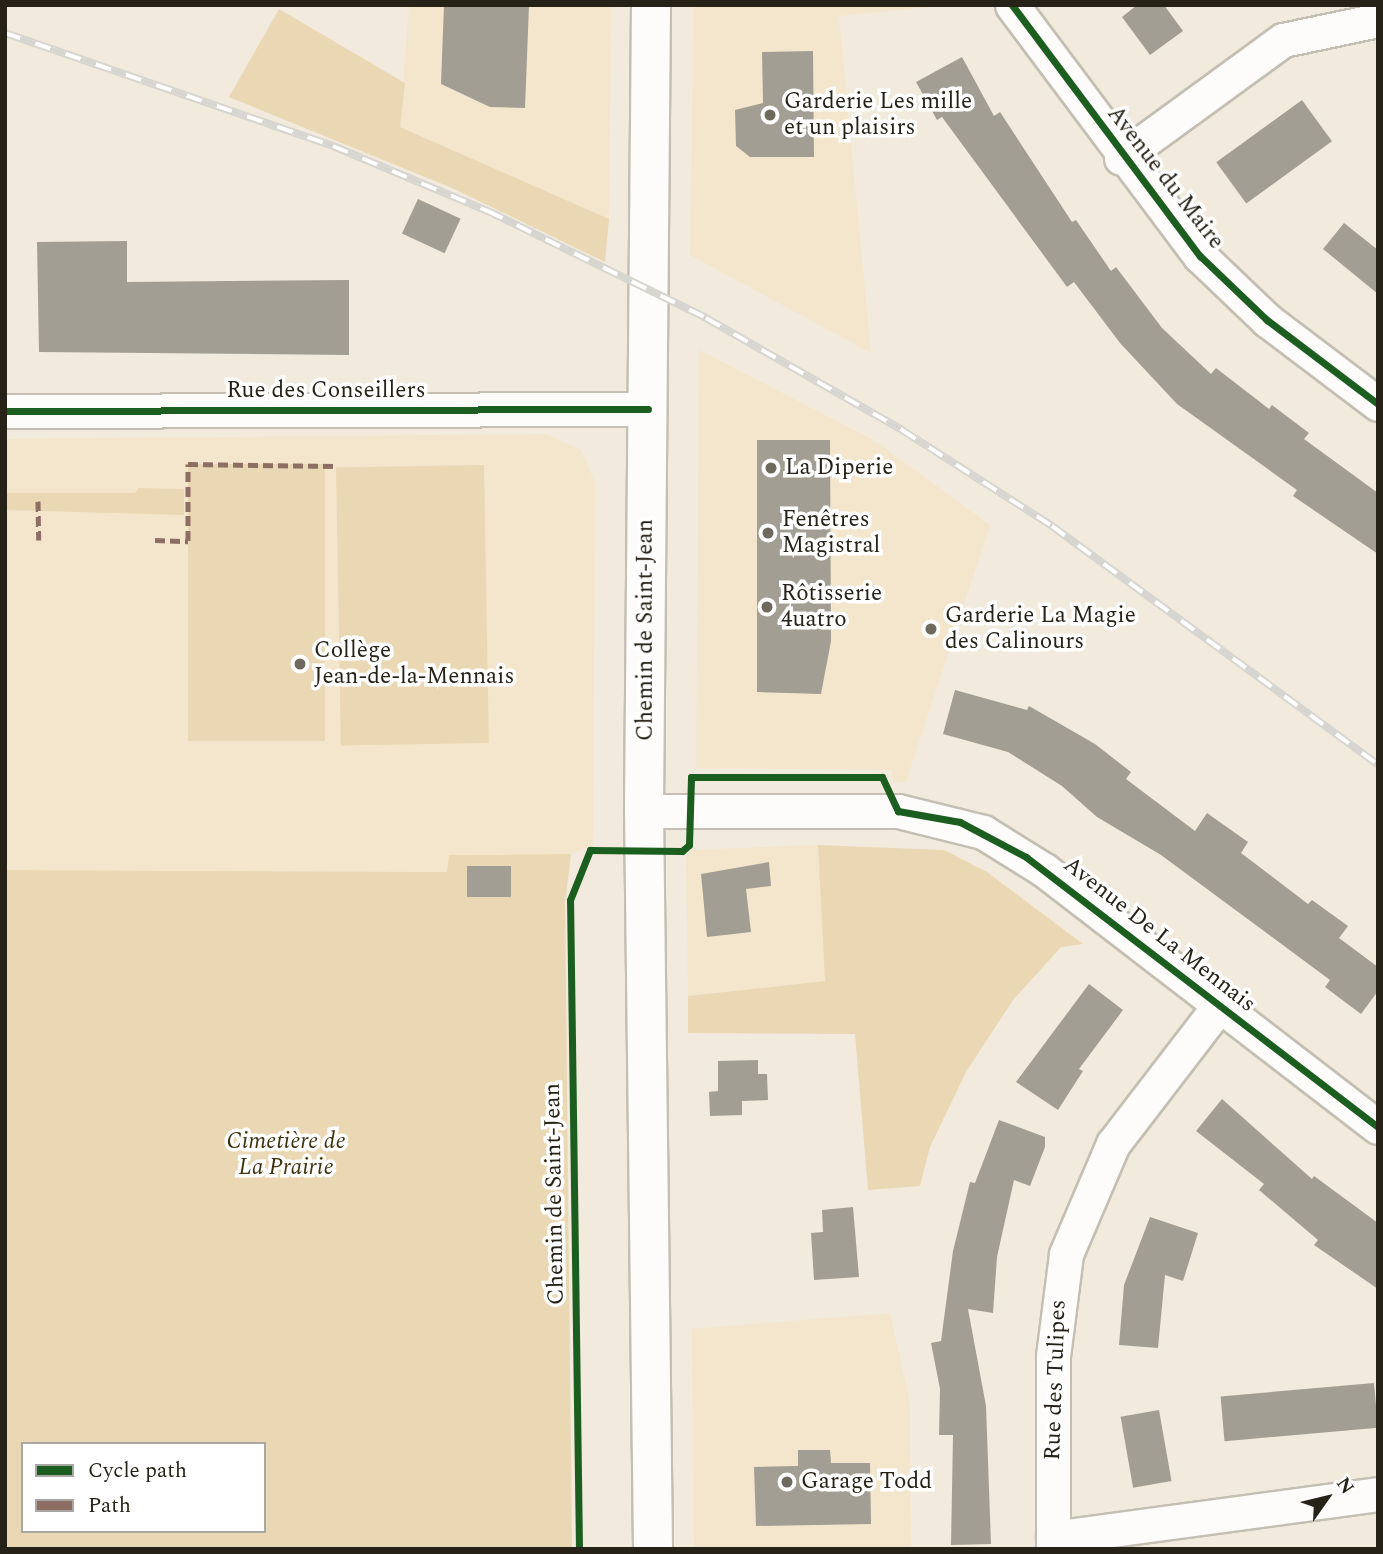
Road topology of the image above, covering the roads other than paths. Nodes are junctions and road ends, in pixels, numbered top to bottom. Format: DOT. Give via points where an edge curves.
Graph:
graph roads {
  1 [pos="651,5"];
  2 [pos="1012,5"];
  3 [pos="1378,20"];
  4 [pos="1121,158"];
  5 [pos="1378,404"];
  6 [pos="648,409"];
  7 [pos="5,411"];
  8 [pos="645,811"];
  9 [pos="1219,1006"];
  10 [pos="1378,1127"];
  11 [pos="1378,1494"];
  12 [pos="1053,1543"];
  13 [pos="653,1549"];
  1 -- 6 [label="main road, Chemin de Saint-Jean"];
  2 -- 4 [label="street, Avenue du Maire"];
  3 -- 4 [label="street" via="1283,40"];
  4 -- 5 [label="street, Avenue du Maire" via="1220,278"];
  6 -- 7 [label="street, Rue des Conseillers"];
  6 -- 8 [label="main road, Chemin de Saint-Jean"];
  8 -- 9 [label="street, Avenue De La Mennais" via="875,810 960,822 1026,857"];
  8 -- 13 [label="main road, Chemin de Saint-Jean"];
  9 -- 10 [label="street, Avenue De La Mennais"];
  9 -- 12 [label="street, Rue des Tulipes" via="1113,1144 1066,1254 1053,1356"];
  11 -- 12 [label="street"];
}
